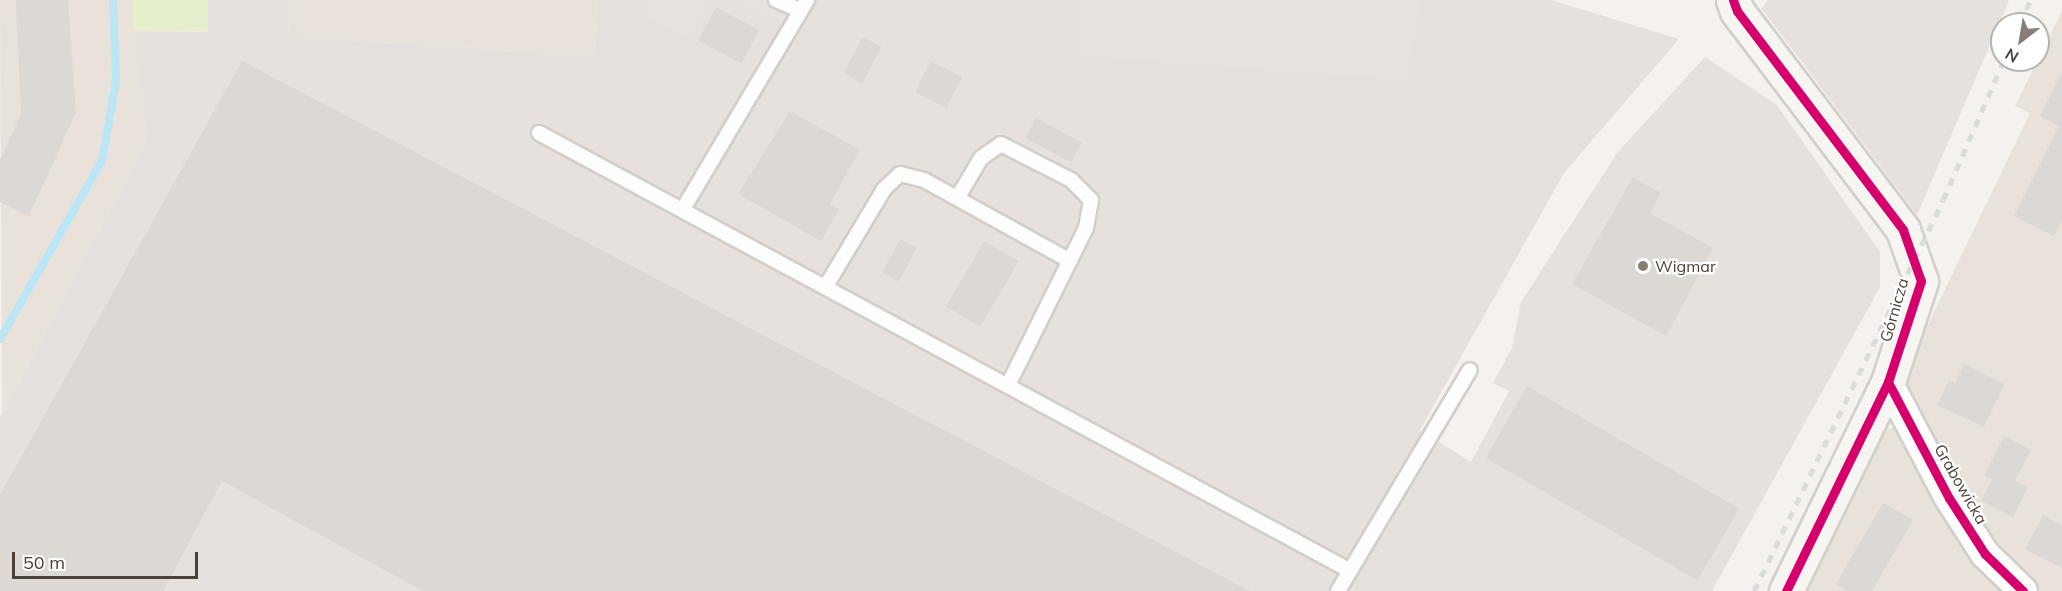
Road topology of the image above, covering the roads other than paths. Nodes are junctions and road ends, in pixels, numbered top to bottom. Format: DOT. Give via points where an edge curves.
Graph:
graph roads {
  1 [pos="776,0"];
  2 [pos="1733,0"];
  3 [pos="803,5"];
  4 [pos="539,133"];
  5 [pos="958,197"];
  6 [pos="683,209"];
  7 [pos="1070,261"];
  8 [pos="826,286"];
  9 [pos="1470,370"];
  10 [pos="1888,382"];
  11 [pos="1008,385"];
  12 [pos="1349,570"];
  13 [pos="1338,591"];
  14 [pos="1786,591"];
  15 [pos="2023,591"];
  1 -- 3 [label="lane"];
  2 -- 10 [label="street, Górnicza" via="1737,11 1903,230 1921,281"];
  3 -- 6 [label="lane"];
  4 -- 6 [label="lane"];
  5 -- 7 [label="lane"];
  5 -- 7 [label="lane" via="981,158 1001,144 1071,180 1091,200 1086,228"];
  5 -- 8 [label="lane" via="924,180 900,174 884,189"];
  6 -- 8 [label="lane"];
  7 -- 11 [label="lane"];
  8 -- 11 [label="lane"];
  9 -- 12 [label="lane"];
  10 -- 14 [label="street, Górnicza"];
  10 -- 15 [label="street, Grabowicka" via="1949,498 1985,554"];
  11 -- 12 [label="lane"];
  12 -- 13 [label="lane"];
}
